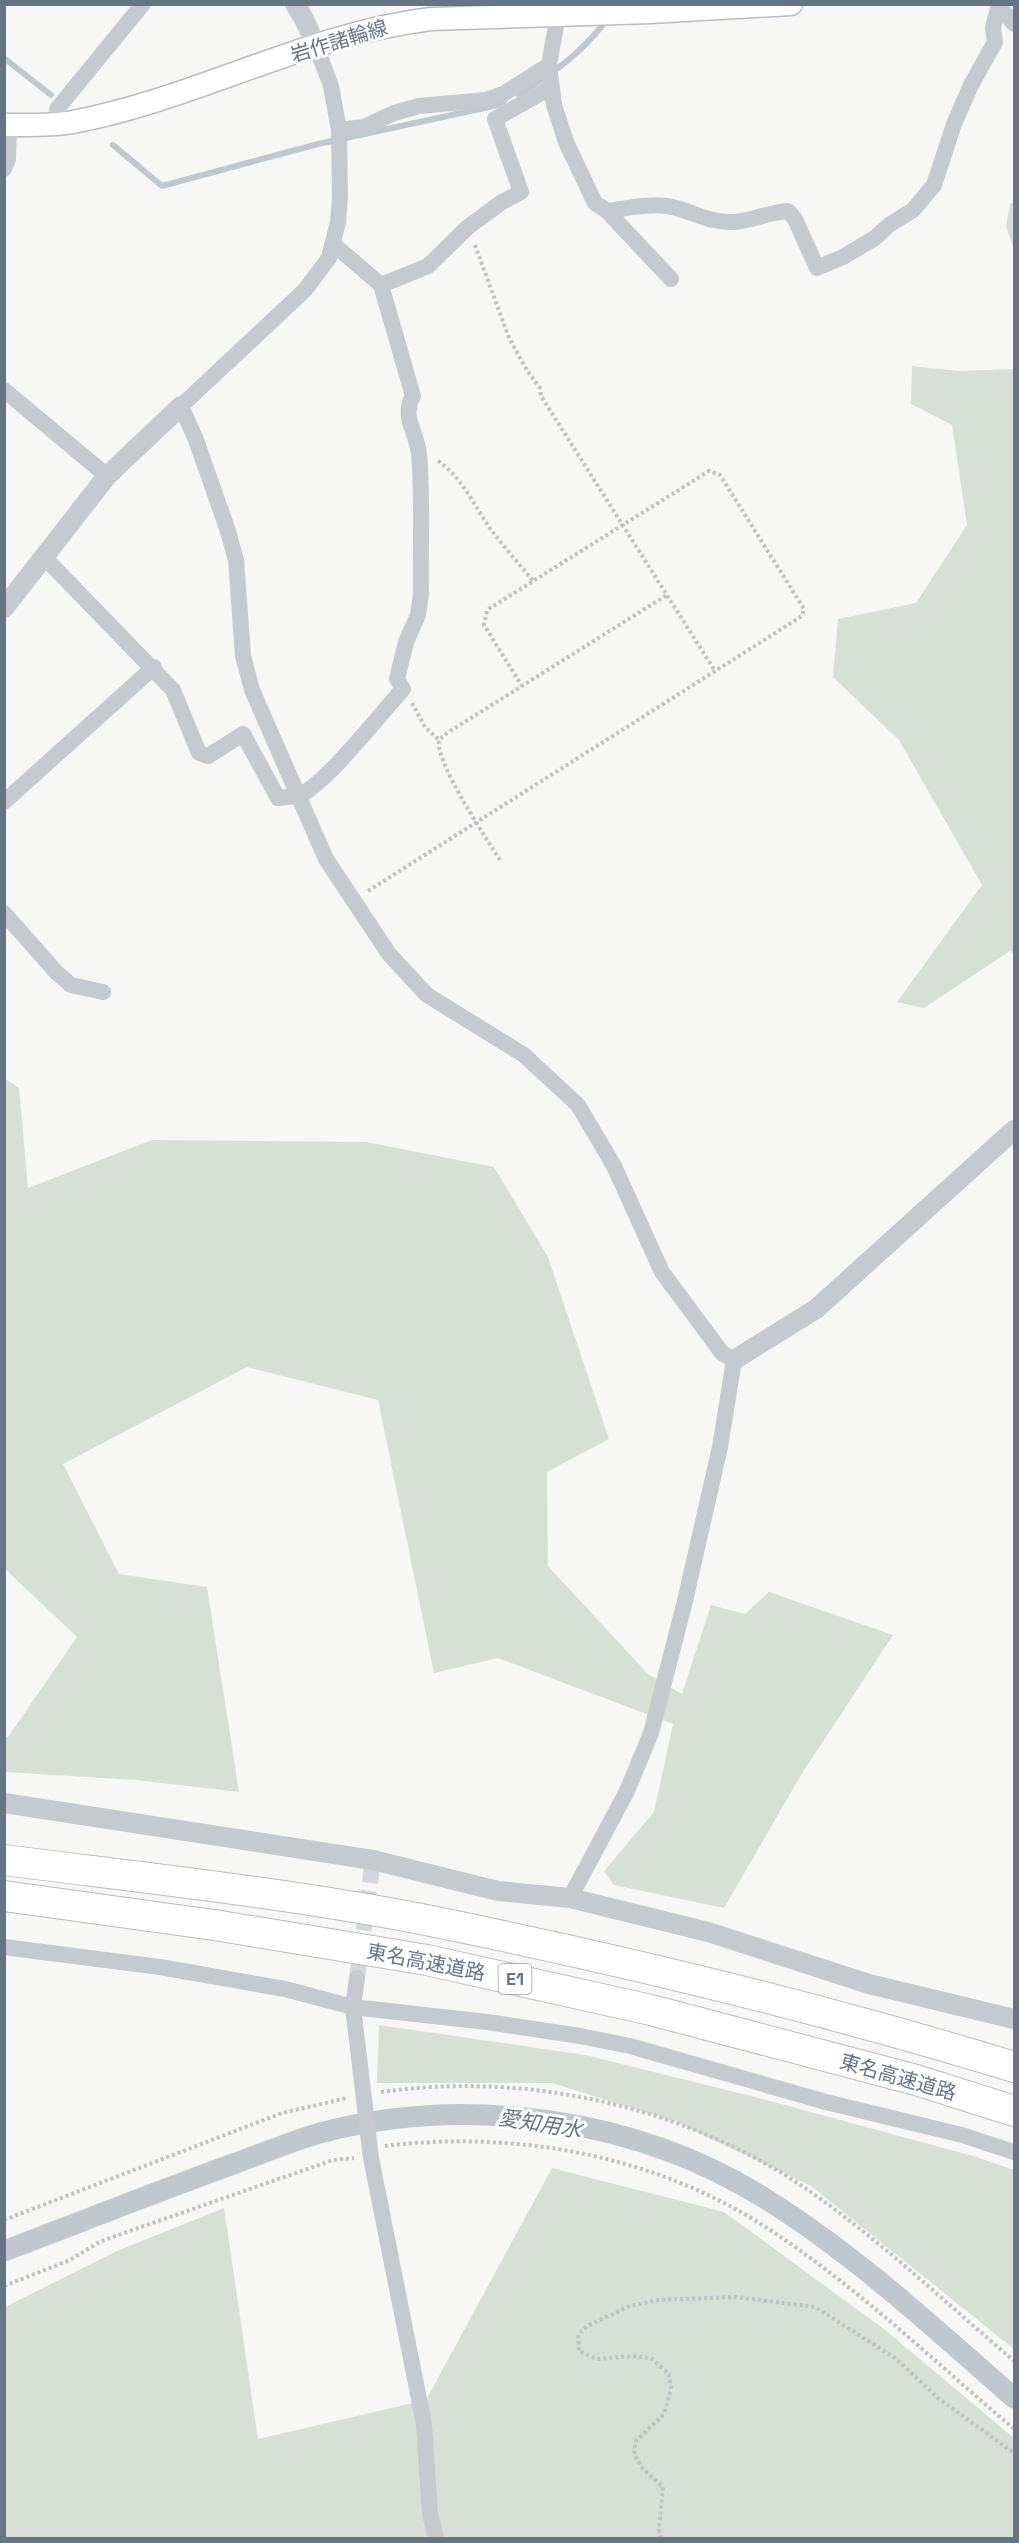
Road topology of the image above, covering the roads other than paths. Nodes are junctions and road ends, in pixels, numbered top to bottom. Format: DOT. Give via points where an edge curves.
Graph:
graph roads {
  1 [pos="143,4"];
  2 [pos="295,4"];
  3 [pos="791,4"];
  4 [pos="999,5"];
  5 [pos="651,8"];
  6 [pos="560,9"];
  7 [pos="1014,24"];
  8 [pos="316,46"];
  9 [pos="549,65"];
  10 [pos="550,88"];
  11 [pos="57,109"];
  12 [pos="7,125"];
  13 [pos="339,130"];
  14 [pos="4,169"];
  15 [pos="607,211"];
  16 [pos="333,244"];
  17 [pos="671,279"];
  18 [pos="381,285"];
  19 [pos="4,390"];
  20 [pos="181,406"];
  21 [pos="107,476"];
  22 [pos="45,558"];
  23 [pos="4,608"];
  24 [pos="154,668"];
  25 [pos="299,796"];
  26 [pos="4,802"];
  27 [pos="4,913"];
  28 [pos="103,992"];
  29 [pos="1014,1130"];
  30 [pos="734,1360"];
  31 [pos="4,1803"];
  32 [pos="4,1860"];
  33 [pos="4,1896"];
  34 [pos="570,1898"];
  35 [pos="4,1947"];
  36 [pos="357,1978"];
  37 [pos="353,2007"];
  38 [pos="1014,2019"];
  39 [pos="1014,2067"];
  40 [pos="1014,2111"];
  41 [pos="1014,2152"];
  42 [pos="436,2538"];
  1 -- 11 [label="street"];
  2 -- 8 [label="street"];
  3 -- 5 [label="main road, 岩作諸輪線"];
  4 -- 7 [label="street"];
  4 -- 15 [label="street" via="993,28 995,42 954,124 934,185 913,210 843,257 817,268 788,211 735,222 708,221 687,210 664,205"];
  5 -- 6 [label="main road, 岩作諸輪線"];
  6 -- 8 [label="main road, 岩作諸輪線" via="400,23"];
  6 -- 9 [label="street"];
  8 -- 12 [label="main road, 岩作諸輪線" via="117,112 70,122"];
  8 -- 13 [label="street" via="331,86"];
  9 -- 10 [label="street"];
  9 -- 13 [label="street" via="503,94 486,100 419,106 394,112 364,127"];
  10 -- 15 [label="street" via="566,142 595,203"];
  10 -- 18 [label="street" via="495,120 521,192 468,227 428,266"];
  12 -- 14 [label="street" via="8,159"];
  13 -- 16 [label="street" via="340,197"];
  15 -- 17 [label="street"];
  16 -- 18 [label="street"];
  16 -- 20 [label="street" via="329,258 305,290"];
  18 -- 25 [label="street" via="413,396 408,415 419,452 418,615 397,679 403,689 363,736"];
  19 -- 21 [label="street"];
  20 -- 21 [label="street"];
  20 -- 25 [label="street" via="189,419 236,560 243,656 252,690"];
  21 -- 22 [label="street"];
  22 -- 23 [label="street"];
  22 -- 24 [label="street"];
  24 -- 25 [label="street" via="173,690 199,753 208,756 243,734 278,798"];
  24 -- 26 [label="street"];
  25 -- 30 [label="street" via="326,859 389,954 427,995 524,1055 578,1105 614,1166 662,1272 722,1353"];
  27 -- 28 [label="street" via="71,985"];
  29 -- 30 [label="street" via="816,1309"];
  30 -- 34 [label="street" via="718,1458 651,1733 627,1791"];
  31 -- 34 [label="street" via="374,1860 498,1891"];
  32 -- 39 [label="highway, 東名高速道路 / E1" via="227,1888 424,1920 669,1974 919,2037"];
  33 -- 40 [label="highway, 東名高速道路 / E1" via="427,1960 651,2010 916,2080"];
  34 -- 38 [label="street" via="708,1932 870,1984"];
  35 -- 37 [label="street" via="182,1971 285,1989"];
  36 -- 37 [label="street"];
  37 -- 41 [label="street" via="487,2022 630,2046"];
  37 -- 42 [label="street" via="370,2153 424,2424 430,2514"];
}
